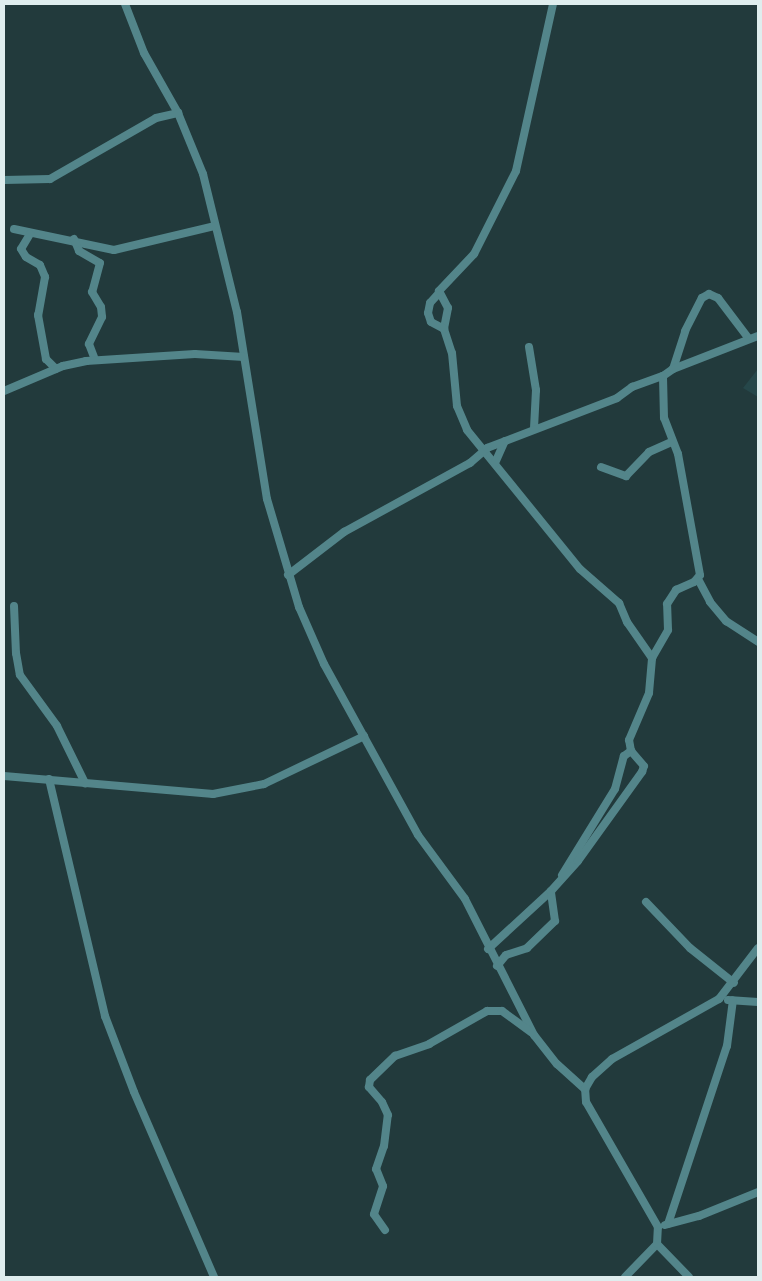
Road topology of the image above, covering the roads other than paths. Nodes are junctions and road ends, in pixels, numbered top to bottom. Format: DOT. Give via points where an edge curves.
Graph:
graph roads {
  1 [pos="125,4"];
  2 [pos="553,4"];
  3 [pos="178,113"];
  4 [pos="4,180"];
  5 [pos="215,226"];
  6 [pos="14,229"];
  7 [pos="30,234"];
  8 [pos="74,239"];
  9 [pos="439,293"];
  10 [pos="444,329"];
  11 [pos="758,336"];
  12 [pos="749,339"];
  13 [pos="529,347"];
  14 [pos="244,357"];
  15 [pos="95,360"];
  16 [pos="56,369"];
  17 [pos="673,369"];
  18 [pos="663,376"];
  19 [pos="4,391"];
  20 [pos="534,429"];
  21 [pos="504,441"];
  22 [pos="671,442"];
  23 [pos="481,451"];
  24 [pos="495,463"];
  25 [pos="601,467"];
  26 [pos="288,575"];
  27 [pos="698,579"];
  28 [pos="14,606"];
  29 [pos="758,642"];
  30 [pos="652,658"];
  31 [pos="364,736"];
  32 [pos="631,751"];
  33 [pos="4,776"];
  34 [pos="50,779"];
  35 [pos="84,782"];
  36 [pos="559,882"];
  37 [pos="551,891"];
  38 [pos="646,902"];
  39 [pos="758,948"];
  40 [pos="488,949"];
  41 [pos="497,966"];
  42 [pos="734,983"];
  43 [pos="719,1000"];
  44 [pos="733,1000"];
  45 [pos="758,1002"];
  46 [pos="534,1035"];
  47 [pos="585,1089"];
  48 [pos="758,1192"];
  49 [pos="668,1224"];
  50 [pos="658,1227"];
  51 [pos="385,1230"];
  52 [pos="657,1244"];
  53 [pos="214,1277"];
  54 [pos="625,1277"];
  55 [pos="689,1277"];
  1 -- 3 [label="street" via="144,53"];
  2 -- 9 [label="street" via="516,171 474,254"];
  3 -- 4 [label="street" via="156,118 50,179"];
  3 -- 5 [label="street" via="199,159"];
  5 -- 8 [label="street" via="114,250"];
  5 -- 14 [label="street" via="233,291"];
  6 -- 7 [label="street"];
  7 -- 8 [label="street"];
  7 -- 16 [label="street" via="22,248 26,257 40,265 45,277 38,314 46,359"];
  8 -- 15 [label="street" via="79,251 100,263 92,292 103,312 89,344"];
  9 -- 10 [label="street" via="448,308"];
  9 -- 10 [label="street" via="430,302 428,313 434,325"];
  10 -- 23 [label="street" via="452,352 457,406"];
  11 -- 12 [label="street"];
  12 -- 17 [label="street"];
  12 -- 17 [label="street" via="718,298 709,294 702,298 685,331"];
  13 -- 20 [label="street" via="536,390"];
  14 -- 15 [label="street" via="194,354"];
  14 -- 26 [label="street" via="263,482"];
  15 -- 16 [label="street"];
  16 -- 19 [label="street"];
  17 -- 18 [label="street"];
  18 -- 20 [label="street" via="636,386 618,398"];
  18 -- 22 [label="street" via="664,418"];
  20 -- 21 [label="street"];
  21 -- 23 [label="street"];
  21 -- 24 [label="street"];
  22 -- 25 [label="street" via="649,452 626,476"];
  22 -- 27 [label="street" via="678,454 690,512 700,570"];
  23 -- 24 [label="street"];
  23 -- 26 [label="street" via="470,463 344,532"];
  24 -- 30 [label="street" via="580,568 619,603 627,622"];
  26 -- 31 [label="street" via="320,656"];
  27 -- 29 [label="street" via="710,602 726,621"];
  27 -- 30 [label="street" via="683,585 670,597 665,610 668,630"];
  28 -- 35 [label="street" via="20,675 61,733"];
  30 -- 32 [label="street" via="649,693 629,740"];
  31 -- 35 [label="street" via="285,776 239,791 190,794"];
  31 -- 40 [label="street" via="424,846 464,899"];
  32 -- 36 [label="street" via="624,756 615,789 572,854"];
  32 -- 36 [label="street" via="644,766 642,772 578,861"];
  33 -- 34 [label="street"];
  34 -- 35 [label="street"];
  34 -- 53 [label="street" via="106,1016 134,1092"];
  36 -- 37 [label="street"];
  37 -- 40 [label="street"];
  37 -- 41 [label="street" via="555,921 527,948 506,955"];
  38 -- 42 [label="street" via="690,948"];
  39 -- 42 [label="street"];
  40 -- 41 [label="street"];
  41 -- 46 [label="street"];
  42 -- 43 [label="street"];
  43 -- 44 [label="street"];
  43 -- 47 [label="street" via="612,1059 592,1077"];
  44 -- 45 [label="street"];
  44 -- 49 [label="street" via="724,1053"];
  46 -- 47 [label="street" via="557,1064"];
  46 -- 51 [label="street" via="502,1011 487,1011 429,1044 395,1056 370,1080 369,1087 388,1115 384,1146 376,1169 383,1186 374,1214"];
  47 -- 50 [label="street" via="586,1102"];
  48 -- 49 [label="street" via="699,1216"];
  49 -- 50 [label="street"];
  50 -- 52 [label="street"];
  52 -- 54 [label="street"];
  52 -- 55 [label="street"];
}
